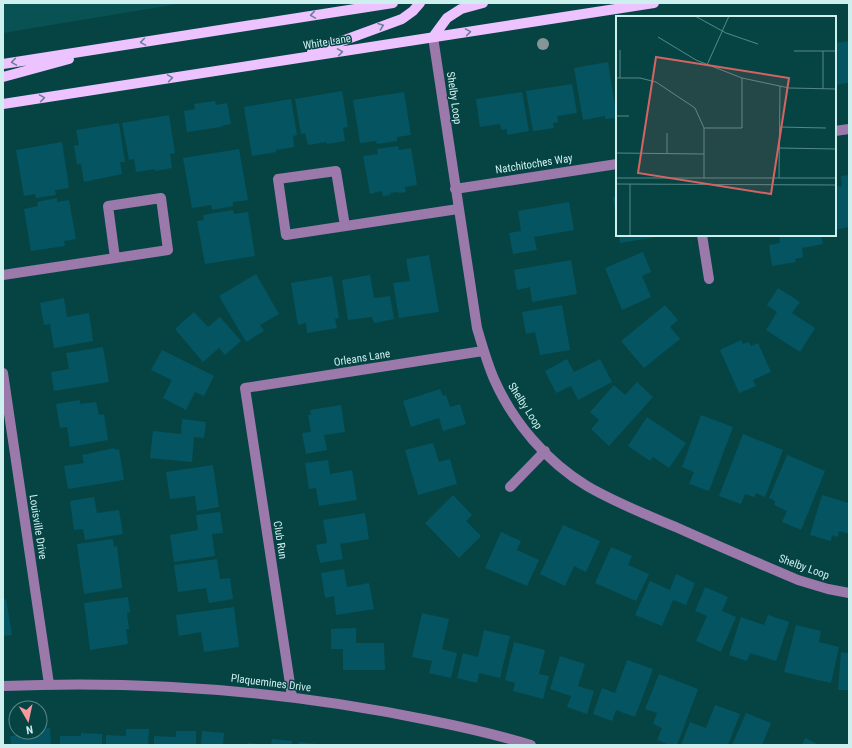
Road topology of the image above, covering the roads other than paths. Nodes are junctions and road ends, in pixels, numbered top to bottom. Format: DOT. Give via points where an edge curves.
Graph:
graph roads {
  1 [pos="393,3"];
  2 [pos="420,3"];
  3 [pos="483,3"];
  4 [pos="654,3"];
  5 [pos="433,37"];
  6 [pos="117,46"];
  7 [pos="292,59"];
  8 [pos="3,64"];
  9 [pos="3,77"];
  10 [pos="3,104"];
  11 [pos="849,129"];
  12 [pos="836,131"];
  13 [pos="616,164"];
  14 [pos="455,189"];
  15 [pos="458,209"];
  16 [pos="345,226"];
  17 [pos="702,236"];
  18 [pos="115,258"];
  19 [pos="3,275"];
  20 [pos="709,279"];
  21 [pos="483,351"];
  22 [pos="3,373"];
  23 [pos="245,388"];
  24 [pos="7,428"];
  25 [pos="545,451"];
  26 [pos="510,487"];
  27 [pos="849,593"];
  28 [pos="49,684"];
  29 [pos="3,686"];
  30 [pos="292,697"];
  31 [pos="528,744"];
  1 -- 6 [label="main road, one-way"];
  7 -- 2 [label="main road, one-way" via="402,19"];
  3 -- 5 [label="main road" via="461,9 447,18"];
  5 -- 4 [label="main road, White Lane, one-way"];
  7 -- 5 [label="main road, White Lane, one-way"];
  5 -- 14 [label="street, Shelby Loop"];
  6 -- 8 [label="main road, one-way"];
  6 -- 9 [label="main road"];
  10 -- 7 [label="main road, White Lane, one-way"];
  11 -- 12 [label="street"];
  13 -- 14 [label="street, Natchitoches Way"];
  14 -- 15 [label="street, Shelby Loop"];
  15 -- 16 [label="street"];
  15 -- 21 [label="street, Shelby Loop"];
  16 -- 16 [label="street" via="286,235 278,179 336,171"];
  17 -- 20 [label="street"];
  18 -- 18 [label="street" via="168,250 161,198 108,206"];
  18 -- 19 [label="street"];
  21 -- 23 [label="street, Orleans Lane"];
  21 -- 25 [label="street, Shelby Loop" via="495,381 514,415"];
  22 -- 24 [label="street, Louisville Drive"];
  23 -- 30 [label="street, Club Run"];
  24 -- 28 [label="street, Louisville Drive"];
  25 -- 26 [label="street"];
  25 -- 27 [label="street, Shelby Loop" via="586,485 617,502 798,580"];
  28 -- 29 [label="street, Plaquemines Drive"];
  28 -- 30 [label="street, Plaquemines Drive" via="123,684"];
  30 -- 31 [label="street, Plaquemines Drive" via="385,711"];
}
